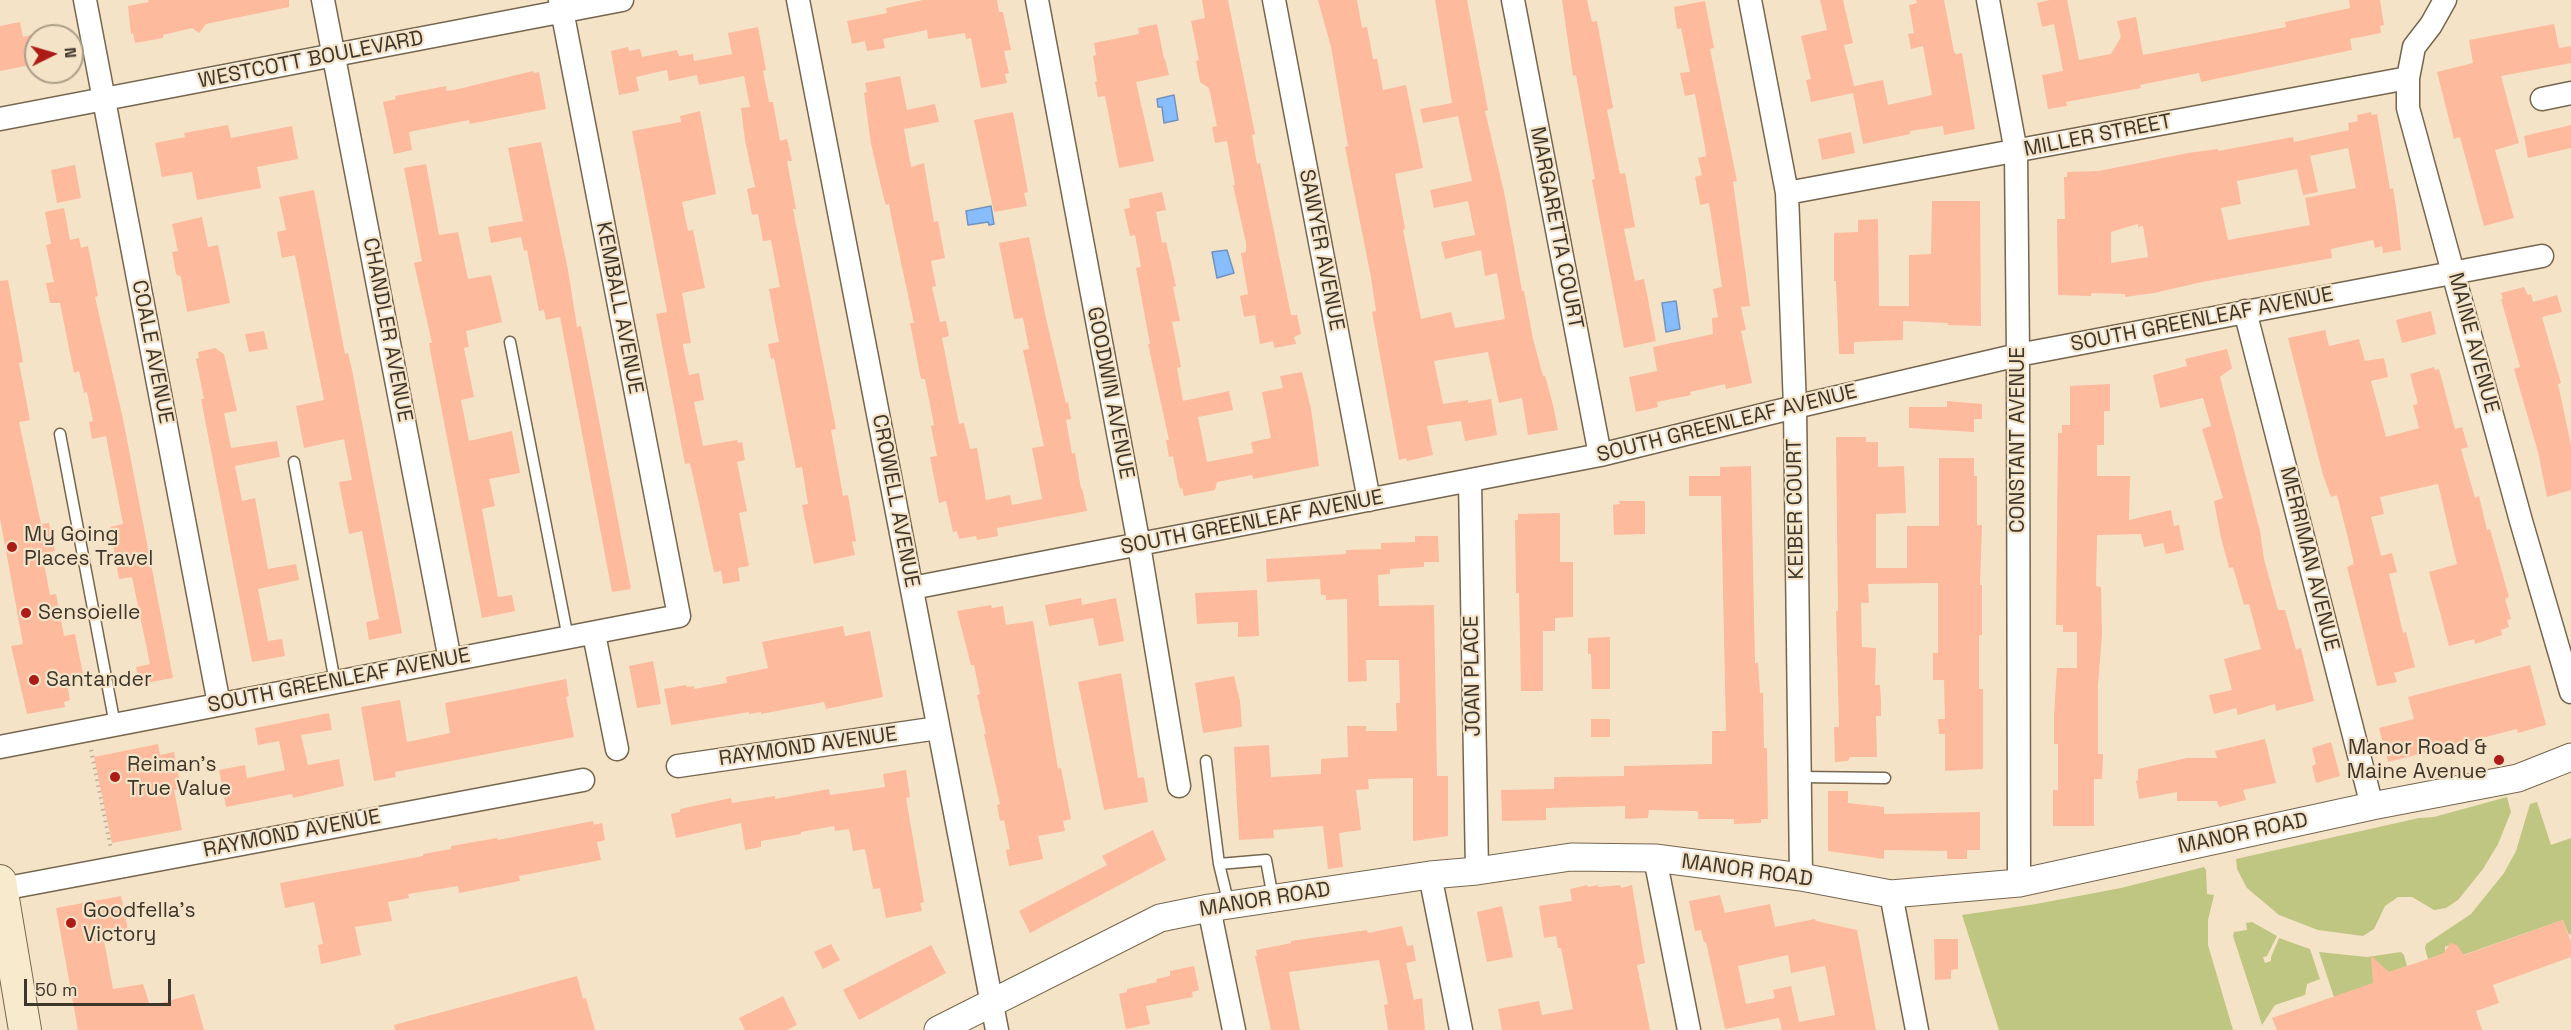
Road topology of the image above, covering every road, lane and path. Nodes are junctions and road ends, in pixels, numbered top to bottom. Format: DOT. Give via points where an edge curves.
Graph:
graph roads {
  1 [pos="85,0"];
  2 [pos="323,0"];
  3 [pos="622,0"];
  4 [pos="798,0"];
  5 [pos="1037,0"];
  6 [pos="1274,0"];
  7 [pos="1513,0"];
  8 [pos="1750,0"];
  9 [pos="1988,0"];
  10 [pos="2445,0"];
  11 [pos="561,6"];
  12 [pos="334,55"];
  13 [pos="2408,78"];
  14 [pos="2571,93"];
  15 [pos="2542,99"];
  16 [pos="103,100"];
  17 [pos="0,119"];
  18 [pos="2016,152"];
  19 [pos="1787,194"];
  20 [pos="2542,256"];
  21 [pos="2454,275"];
  22 [pos="2245,311"];
  23 [pos="510,342"];
  24 [pos="2018,355"];
  25 [pos="1795,406"];
  26 [pos="60,434"];
  27 [pos="1600,455"];
  28 [pos="294,462"];
  29 [pos="1470,481"];
  30 [pos="1369,500"];
  31 [pos="1139,545"];
  32 [pos="912,588"];
  33 [pos="679,616"];
  34 [pos="594,634"];
  35 [pos="568,639"];
  36 [pos="450,660"];
  37 [pos="335,682"];
  38 [pos="2571,692"];
  39 [pos="219,704"];
  40 [pos="115,725"];
  41 [pos="938,728"];
  42 [pos="0,747"];
  43 [pos="617,749"];
  44 [pos="90,750"];
  45 [pos="2571,757"];
  46 [pos="1206,761"];
  47 [pos="678,766"];
  48 [pos="1800,777"];
  49 [pos="1885,778"];
  50 [pos="583,780"];
  51 [pos="1179,786"];
  52 [pos="2372,806"];
  53 [pos="111,849"];
  54 [pos="1654,858"];
  55 [pos="1219,864"];
  56 [pos="1477,870"];
  57 [pos="1430,875"];
  58 [pos="1801,877"];
  59 [pos="2019,883"];
  60 [pos="1,893"];
  61 [pos="1891,894"];
  62 [pos="1273,898"];
  63 [pos="1219,906"];
  64 [pos="991,1003"];
  65 [pos="25,1030"];
  66 [pos="938,1030"];
  67 [pos="997,1030"];
  68 [pos="1233,1030"];
  69 [pos="1461,1030"];
  70 [pos="1689,1030"];
  71 [pos="1917,1030"];
  1 -- 16 [label="street, COALE AVENUE"];
  2 -- 12 [label="street, CHANDLER AVENUE"];
  3 -- 11 [label="street, WESTCOTT BOULEVARD"];
  4 -- 32 [label="street, CROWELL AVENUE"];
  5 -- 31 [label="street, GOODWIN AVENUE"];
  6 -- 30 [label="street, SAWYER AVENUE"];
  7 -- 27 [label="street, MARGARETTA COURT"];
  8 -- 19 [label="street, KEIBER COURT"];
  9 -- 18 [label="street, CONSTANT AVENUE"];
  10 -- 13 [label="street, MAINE AVENUE" via="2414,47"];
  11 -- 12 [label="street, WESTCOTT BOULEVARD"];
  11 -- 33 [label="street, KEMBALL AVENUE"];
  12 -- 16 [label="street, WESTCOTT BOULEVARD"];
  12 -- 36 [label="street, CHANDLER AVENUE"];
  13 -- 18 [label="street, MILLER STREET"];
  13 -- 21 [label="street, MAINE AVENUE" via="2408,108"];
  14 -- 15 [label="street"];
  16 -- 17 [label="street, WESTCOTT BOULEVARD"];
  16 -- 39 [label="street, COALE AVENUE"];
  18 -- 19 [label="street, MILLER STREET"];
  18 -- 24 [label="street, CONSTANT AVENUE"];
  19 -- 25 [label="street, KEIBER COURT"];
  20 -- 21 [label="street, SOUTH GREENLEAF AVENUE"];
  21 -- 22 [label="street, SOUTH GREENLEAF AVENUE"];
  21 -- 38 [label="street, MAINE AVENUE"];
  22 -- 24 [label="street, SOUTH GREENLEAF AVENUE"];
  22 -- 52 [label="street, MERRIMAN AVENUE"];
  23 -- 35 [label="lane"];
  24 -- 25 [label="street, SOUTH GREENLEAF AVENUE"];
  24 -- 59 [label="street, CONSTANT AVENUE"];
  25 -- 27 [label="street, SOUTH GREENLEAF AVENUE"];
  25 -- 48 [label="street, KEIBER COURT"];
  26 -- 40 [label="lane"];
  27 -- 29 [label="street, SOUTH GREENLEAF AVENUE"];
  28 -- 37 [label="lane"];
  29 -- 30 [label="street, SOUTH GREENLEAF AVENUE"];
  29 -- 56 [label="street, JOAN PLACE"];
  30 -- 31 [label="street, SOUTH GREENLEAF AVENUE"];
  31 -- 32 [label="street, SOUTH GREENLEAF AVENUE"];
  31 -- 51 [label="street, GOODWIN AVENUE"];
  32 -- 41 [label="street, CROWELL AVENUE"];
  33 -- 34 [label="street, SOUTH GREENLEAF AVENUE"];
  34 -- 35 [label="street, SOUTH GREENLEAF AVENUE"];
  34 -- 43 [label="street"];
  35 -- 36 [label="street, SOUTH GREENLEAF AVENUE"];
  36 -- 37 [label="street, SOUTH GREENLEAF AVENUE"];
  37 -- 39 [label="street, SOUTH GREENLEAF AVENUE"];
  39 -- 40 [label="street, SOUTH GREENLEAF AVENUE"];
  40 -- 42 [label="street, SOUTH GREENLEAF AVENUE"];
  41 -- 47 [label="street, RAYMOND AVENUE"];
  41 -- 64 [label="street, CROWELL AVENUE"];
  44 -- 53 [label="path"];
  45 -- 52 [label="street, MANOR ROAD" via="2518,778"];
  46 -- 55 [label="lane"];
  48 -- 49 [label="lane"];
  48 -- 58 [label="street, KEIBER COURT"];
  50 -- 60 [label="street, RAYMOND AVENUE"];
  52 -- 59 [label="street, MANOR ROAD"];
  54 -- 56 [label="street, MANOR ROAD" via="1571,857"];
  54 -- 58 [label="street, MANOR ROAD"];
  54 -- 70 [label="street"];
  55 -- 62 [label="lane" via="1266,860"];
  55 -- 63 [label="lane"];
  56 -- 57 [label="street, MANOR ROAD"];
  57 -- 62 [label="street, MANOR ROAD"];
  57 -- 69 [label="street"];
  58 -- 61 [label="street, MANOR ROAD"];
  59 -- 61 [label="street, MANOR ROAD"];
  60 -- 65 [label="main road"];
  61 -- 71 [label="street"];
  62 -- 63 [label="street, MANOR ROAD"];
  63 -- 64 [label="street, MANOR ROAD" via="1160,918"];
  63 -- 68 [label="street"];
  64 -- 66 [label="street, MANOR ROAD"];
  64 -- 67 [label="street, CROWELL AVENUE"];
}
